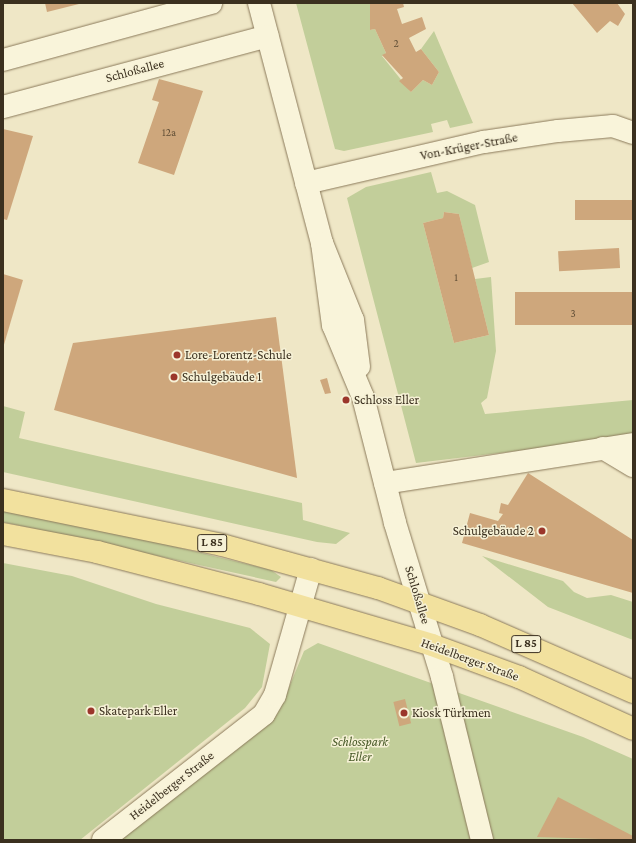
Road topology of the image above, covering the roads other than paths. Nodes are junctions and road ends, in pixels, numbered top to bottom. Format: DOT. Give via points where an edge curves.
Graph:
graph roads {
  1 [pos="211,3"];
  2 [pos="259,3"];
  3 [pos="268,36"];
  4 [pos="3,60"];
  5 [pos="3,107"];
  6 [pos="626,126"];
  7 [pos="306,183"];
  8 [pos="633,444"];
  9 [pos="603,448"];
  10 [pos="633,466"];
  11 [pos="385,483"];
  12 [pos="3,500"];
  13 [pos="3,534"];
  14 [pos="311,569"];
  15 [pos="418,600"];
  16 [pos="301,606"];
  17 [pos="432,645"];
  18 [pos="633,692"];
  19 [pos="633,729"];
  20 [pos="103,840"];
  21 [pos="482,840"];
  1 -- 4 [label="street"];
  2 -- 3 [label="street, Schloßallee"];
  3 -- 5 [label="street, Schloßallee"];
  3 -- 7 [label="street, Schloßallee"];
  6 -- 7 [label="street, Von-Krüger-Straße" via="484,142"];
  7 -- 11 [label="street, Schloßallee" via="322,242 333,325 362,397"];
  8 -- 9 [label="street"];
  9 -- 10 [label="street"];
  9 -- 11 [label="street"];
  11 -- 15 [label="street, Schloßallee"];
  12 -- 14 [label="main road, L 85" via="142,527"];
  13 -- 16 [label="main road, Heidelberger Straße / L 85" via="97,552"];
  14 -- 15 [label="main road, L 85"];
  14 -- 16 [label="street, Heidelberger Straße"];
  15 -- 17 [label="street, Schloßallee"];
  15 -- 18 [label="main road, L 85"];
  16 -- 17 [label="main road, Heidelberger Straße / L 85"];
  16 -- 20 [label="street, Heidelberger Straße" via="275,695 264,714"];
  17 -- 19 [label="main road, Heidelberger Straße / L 85" via="519,677"];
  17 -- 21 [label="street, Schloßallee"];
}
